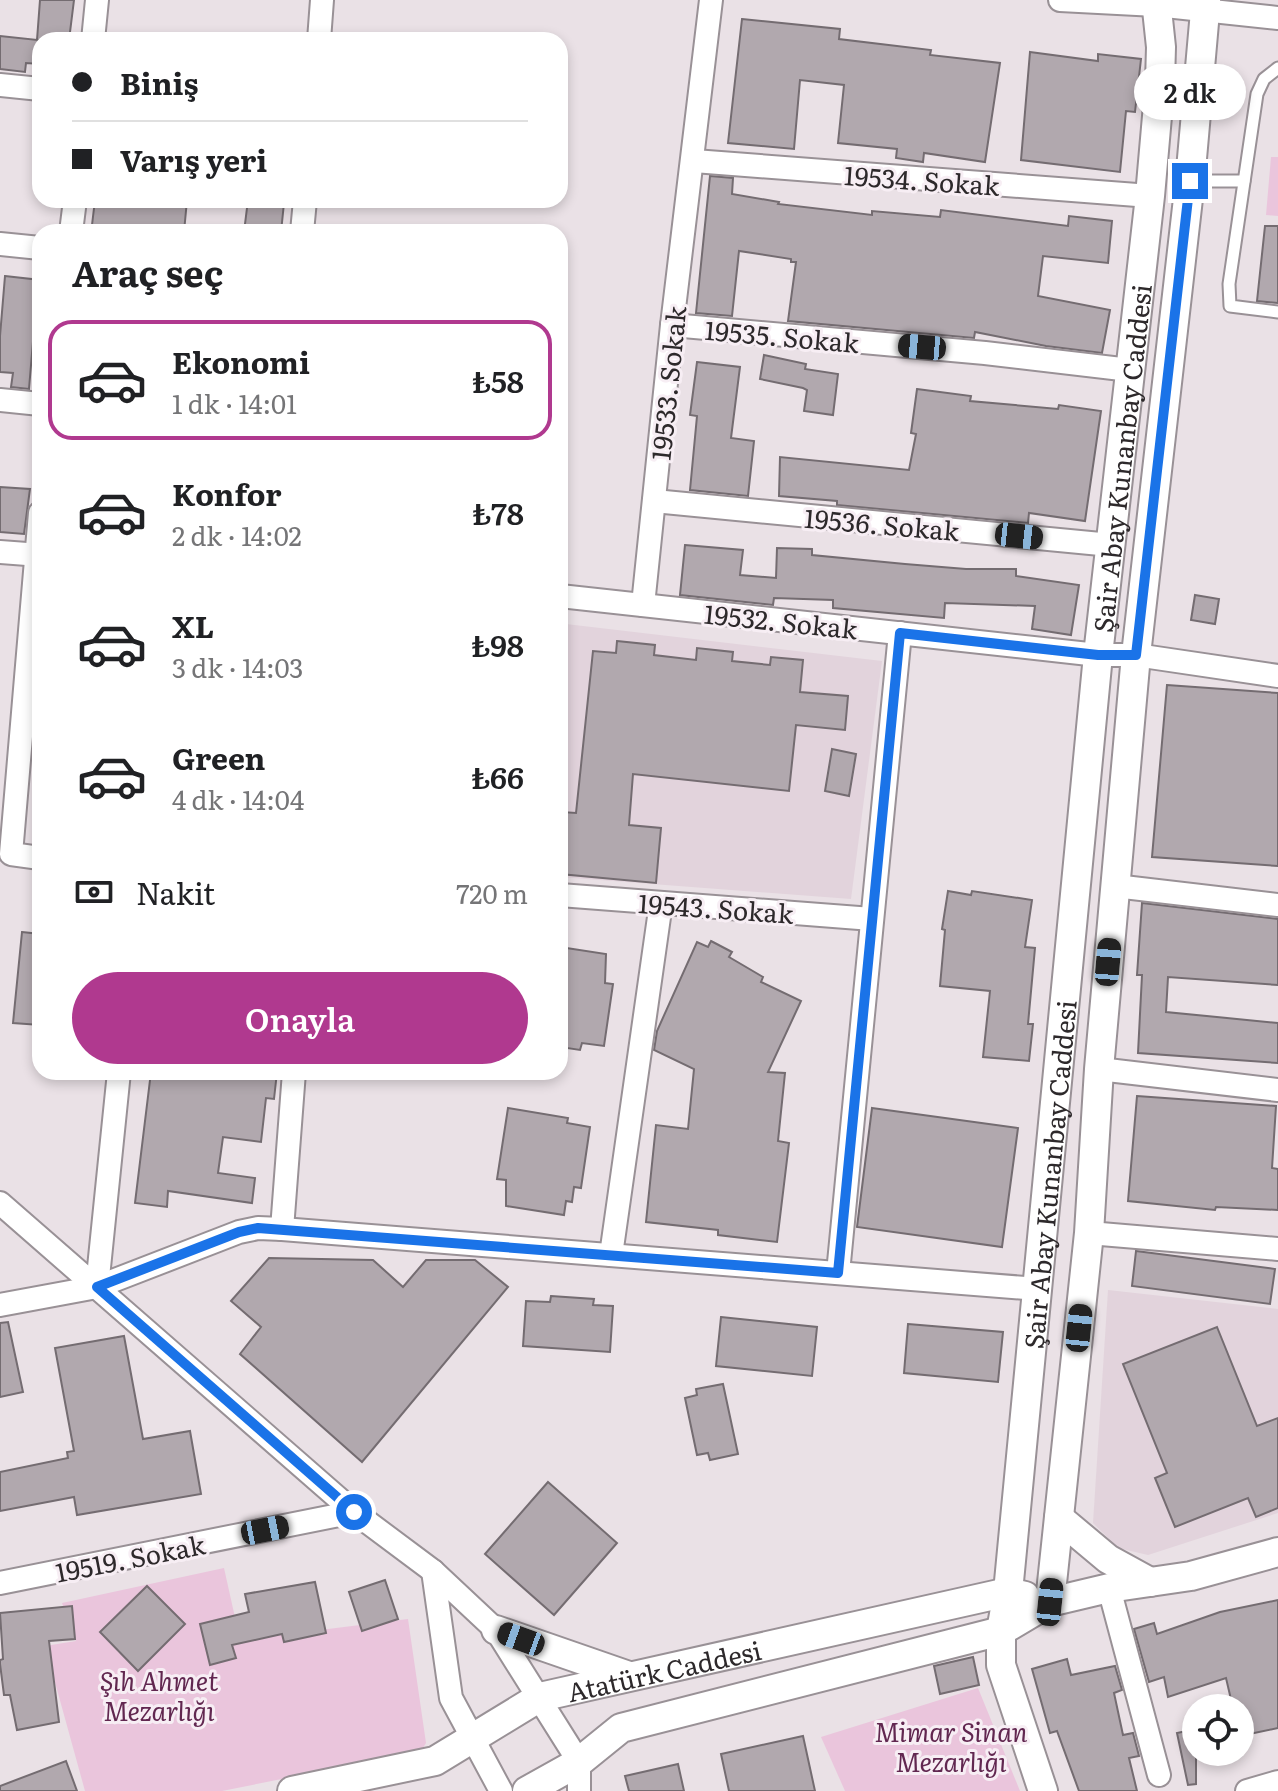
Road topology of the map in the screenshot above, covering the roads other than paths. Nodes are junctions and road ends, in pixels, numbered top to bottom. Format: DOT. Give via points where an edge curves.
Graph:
graph roads {
  1 [pos="97,0"];
  2 [pos="322,0"];
  3 [pos="711,0"];
  4 [pos="1060,0"];
  5 [pos="1156,3"];
  6 [pos="1206,5"];
  7 [pos="1278,18"];
  8 [pos="94,32"];
  9 [pos="320,32"];
  10 [pos="1278,68"];
  11 [pos="0,85"];
  12 [pos="32,88"];
  13 [pos="694,161"];
  14 [pos="1190,181"];
  15 [pos="1244,181"];
  16 [pos="1150,196"];
  17 [pos="0,244"];
  18 [pos="32,247"];
  19 [pos="1278,312"];
  20 [pos="672,325"];
  21 [pos="1130,370"];
  22 [pos="0,400"];
  23 [pos="32,403"];
  24 [pos="654,501"];
  25 [pos="1111,545"];
  26 [pos="0,552"];
  27 [pos="32,554"];
  28 [pos="568,597"];
  29 [pos="643,605"];
  30 [pos="32,610"];
  31 [pos="900,633"];
  32 [pos="1098,655"];
  33 [pos="1136,655"];
  34 [pos="1278,676"];
  35 [pos="6,853"];
  36 [pos="32,857"];
  37 [pos="1115,886"];
  38 [pos="568,896"];
  39 [pos="661,903"];
  40 [pos="1278,905"];
  41 [pos="872,919"];
  42 [pos="1099,1069"];
  43 [pos="118,1080"];
  44 [pos="293,1080"];
  45 [pos="1278,1090"];
  46 [pos="0,1203"];
  47 [pos="282,1229"];
  48 [pos="1089,1233"];
  49 [pos="1278,1249"];
  50 [pos="611,1255"];
  51 [pos="838,1273"];
  52 [pos="97,1287"];
  53 [pos="1038,1289"];
  54 [pos="0,1305"];
  55 [pos="354,1512"];
  56 [pos="1059,1518"];
  57 [pos="1278,1552"];
  58 [pos="433,1571"];
  59 [pos="1150,1582"];
  60 [pos="0,1583"];
  61 [pos="1109,1588"];
  62 [pos="1008,1592"];
  63 [pos="1050,1602"];
  64 [pos="496,1630"];
  65 [pos="1001,1631"];
  66 [pos="630,1677"];
  67 [pos="540,1697"];
  68 [pos="472,1738"];
  69 [pos="579,1762"];
  70 [pos="1159,1775"];
  71 [pos="1278,1782"];
  72 [pos="292,1791"];
  73 [pos="501,1791"];
  74 [pos="527,1791"];
  75 [pos="579,1791"];
  76 [pos="1043,1791"];
  77 [pos="1247,1791"];
  1 -- 8 [label="street"];
  2 -- 9 [label="street"];
  3 -- 13 [label="street, 19533. Sokak"];
  4 -- 5 [label="street"];
  5 -- 6 [label="street"];
  5 -- 16 [label="street, Şair Abay Kunanbay Caddesi" via="1160,82"];
  6 -- 7 [label="street"];
  6 -- 14 [label="street, Şair Abay Kunanbay Caddesi"];
  10 -- 15 [label="lane" via="1257,94"];
  11 -- 12 [label="street"];
  13 -- 16 [label="street, 19534. Sokak"];
  13 -- 20 [label="street, 19533. Sokak"];
  14 -- 15 [label="lane"];
  14 -- 33 [label="street, Şair Abay Kunanbay Caddesi"];
  15 -- 19 [label="lane" via="1230,306"];
  16 -- 21 [label="street, Şair Abay Kunanbay Caddesi"];
  17 -- 18 [label="street"];
  20 -- 21 [label="street, 19535. Sokak"];
  20 -- 24 [label="street, 19533. Sokak"];
  21 -- 25 [label="street, Şair Abay Kunanbay Caddesi"];
  22 -- 23 [label="street"];
  24 -- 25 [label="street, 19536. Sokak"];
  24 -- 29 [label="street, 19533. Sokak"];
  25 -- 32 [label="street, Şair Abay Kunanbay Caddesi"];
  26 -- 27 [label="street"];
  28 -- 29 [label="street, 19532. Sokak"];
  29 -- 31 [label="street, 19532. Sokak"];
  30 -- 35 [label="street"];
  31 -- 32 [label="street, 19532. Sokak"];
  31 -- 41 [label="street"];
  32 -- 33 [label="street, 19532. Sokak"];
  32 -- 53 [label="street, Şair Abay Kunanbay Caddesi"];
  33 -- 34 [label="street, 19532. Sokak"];
  33 -- 37 [label="street, Şair Abay Kunanbay Caddesi"];
  35 -- 36 [label="street"];
  37 -- 40 [label="street"];
  37 -- 42 [label="street, Şair Abay Kunanbay Caddesi"];
  38 -- 39 [label="street, 19543. Sokak"];
  39 -- 41 [label="street, 19543. Sokak"];
  39 -- 50 [label="street"];
  41 -- 51 [label="street"];
  42 -- 45 [label="street"];
  42 -- 48 [label="street, Şair Abay Kunanbay Caddesi"];
  43 -- 52 [label="street"];
  44 -- 47 [label="street"];
  46 -- 52 [label="street"];
  47 -- 50 [label="street"];
  47 -- 52 [label="street" via="239,1232"];
  48 -- 49 [label="street"];
  48 -- 56 [label="street, Şair Abay Kunanbay Caddesi"];
  50 -- 51 [label="street"];
  51 -- 53 [label="street"];
  52 -- 54 [label="street"];
  52 -- 55 [label="street"];
  53 -- 62 [label="street, Şair Abay Kunanbay Caddesi"];
  55 -- 58 [label="street"];
  55 -- 60 [label="street, 19519. Sokak"];
  56 -- 59 [label="street" via="1108,1559"];
  56 -- 63 [label="street, Şair Abay Kunanbay Caddesi"];
  57 -- 59 [label="street, Atatürk Caddesi"];
  58 -- 64 [label="street"];
  58 -- 68 [label="street" via="451,1698"];
  59 -- 61 [label="street, Atatürk Caddesi"];
  61 -- 63 [label="street, Atatürk Caddesi"];
  61 -- 70 [label="street"];
  62 -- 63 [label="street, Atatürk Caddesi"];
  62 -- 65 [label="street, Şair Abay Kunanbay Caddesi"];
  62 -- 66 [label="street, Atatürk Caddesi"];
  63 -- 65 [label="street, Atatürk Caddesi"];
  64 -- 66 [label="street"];
  64 -- 67 [label="street"];
  65 -- 69 [label="street, Atatürk Caddesi" via="621,1728"];
  65 -- 76 [label="street, Şair Abay Kunanbay Caddesi" via="1001,1665"];
  66 -- 67 [label="street, Atatürk Caddesi"];
  67 -- 68 [label="street, Atatürk Caddesi"];
  67 -- 69 [label="street"];
  68 -- 72 [label="street, Atatürk Caddesi" via="435,1761"];
  68 -- 73 [label="street"];
  69 -- 74 [label="street, Atatürk Caddesi"];
  69 -- 75 [label="street"];
  71 -- 77 [label="street"];
}
